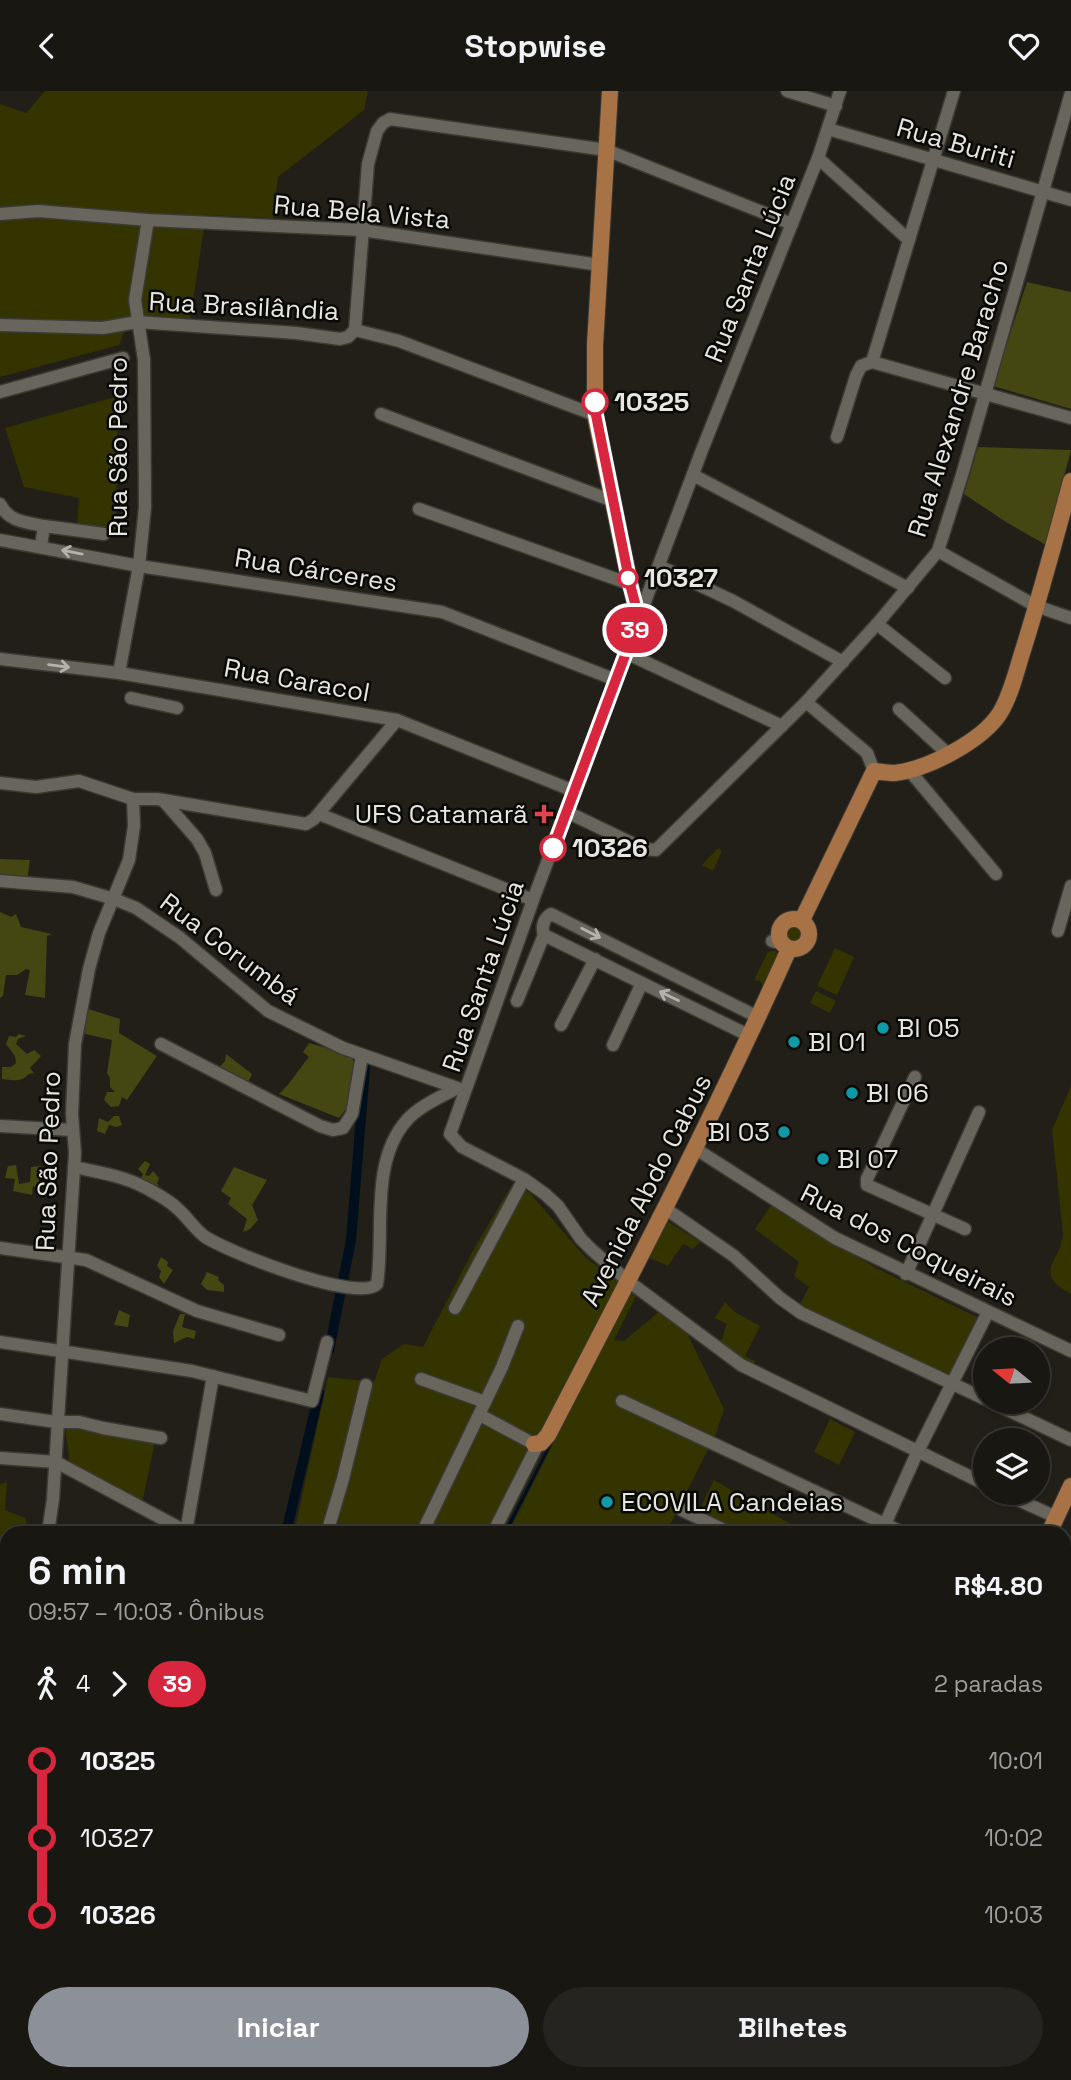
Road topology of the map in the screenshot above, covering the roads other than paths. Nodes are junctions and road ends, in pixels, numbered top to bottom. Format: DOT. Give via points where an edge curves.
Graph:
graph roads {
  1 [pos="610,91"];
  2 [pos="787,91"];
  3 [pos="841,91"];
  4 [pos="954,91"];
  5 [pos="1071,93"];
  6 [pos="836,106"];
  7 [pos="828,129"];
  8 [pos="606,150"];
  9 [pos="818,158"];
  10 [pos="933,161"];
  11 [pos="1043,192"];
  12 [pos="1071,200"];
  13 [pos="0,214"];
  14 [pos="148,220"];
  15 [pos="792,223"];
  16 [pos="362,230"];
  17 [pos="909,240"];
  18 [pos="600,265"];
  19 [pos="137,322"];
  20 [pos="0,325"];
  21 [pos="355,330"];
  22 [pos="123,359"];
  23 [pos="872,362"];
  24 [pos="0,392"];
  25 [pos="985,393"];
  26 [pos="382,414"];
  27 [pos="596,415"];
  28 [pos="1071,418"];
  29 [pos="838,437"];
  30 [pos="693,475"];
  31 [pos="1071,481"];
  32 [pos="613,501"];
  33 [pos="0,504"];
  34 [pos="419,509"];
  35 [pos="44,526"];
  36 [pos="104,534"];
  37 [pos="0,540"];
  38 [pos="41,546"];
  39 [pos="938,551"];
  40 [pos="138,565"];
  41 [pos="659,566"];
  42 [pos="630,584"];
  43 [pos="908,588"];
  44 [pos="1036,606"];
  45 [pos="639,618"];
  46 [pos="1071,618"];
  47 [pos="877,624"];
  48 [pos="626,653"];
  49 [pos="0,659"];
  50 [pos="843,662"];
  51 [pos="119,673"];
  52 [pos="945,678"];
  53 [pos="616,680"];
  54 [pos="131,698"];
  55 [pos="806,702"];
  56 [pos="177,708"];
  57 [pos="900,709"];
  58 [pos="397,720"];
  59 [pos="782,726"];
  60 [pos="948,754"];
  61 [pos="909,770"];
  62 [pos="874,771"];
  63 [pos="0,783"];
  64 [pos="574,791"];
  65 [pos="134,799"];
  66 [pos="163,800"];
  67 [pos="566,812"];
  68 [pos="319,814"];
  69 [pos="996,874"];
  70 [pos="0,881"];
  71 [pos="1071,886"];
  72 [pos="216,890"];
  73 [pos="114,899"];
  74 [pos="533,900"];
  75 [pos="802,920"];
  76 [pos="1058,931"];
  77 [pos="544,935"];
  78 [pos="780,942"];
  79 [pos="595,959"];
  80 [pos="642,983"];
  81 [pos="517,1000"];
  82 [pos="758,1017"];
  83 [pos="561,1025"];
  84 [pos="750,1036"];
  85 [pos="161,1044"];
  86 [pos="612,1045"];
  87 [pos="362,1055"];
  88 [pos="915,1077"];
  89 [pos="462,1090"];
  90 [pos="979,1112"];
  91 [pos="0,1126"];
  92 [pos="72,1130"];
  93 [pos="696,1149"];
  94 [pos="74,1167"];
  95 [pos="524,1179"];
  96 [pos="666,1209"];
  97 [pos="932,1216"];
  98 [pos="965,1229"];
  99 [pos="0,1248"];
  100 [pos="67,1257"];
  101 [pos="906,1274"];
  102 [pos="628,1281"];
  103 [pos="455,1308"];
  104 [pos="988,1312"];
  105 [pos="518,1326"];
  106 [pos="279,1335"];
  107 [pos="0,1342"];
  108 [pos="327,1342"];
  109 [pos="61,1352"];
  110 [pos="1071,1352"];
  111 [pos="213,1376"];
  112 [pos="421,1379"];
  113 [pos="952,1383"];
  114 [pos="366,1385"];
  115 [pos="973,1393"];
  116 [pos="622,1401"];
  117 [pos="485,1402"];
  118 [pos="0,1414"];
  119 [pos="1016,1414"];
  120 [pos="480,1415"];
  121 [pos="56,1422"];
  122 [pos="161,1438"];
  123 [pos="1071,1440"];
  124 [pos="536,1444"];
  125 [pos="917,1453"];
  126 [pos="0,1458"];
  127 [pos="56,1462"];
  128 [pos="973,1479"];
  129 [pos="1070,1493"];
  130 [pos="1030,1505"];
  131 [pos="682,1510"];
  132 [pos="1056,1517"];
  133 [pos="49,1526"];
  134 [pos="167,1526"];
  135 [pos="189,1526"];
  136 [pos="329,1526"];
  137 [pos="425,1526"];
  138 [pos="496,1526"];
  139 [pos="715,1526"];
  140 [pos="877,1526"];
  141 [pos="884,1526"];
  142 [pos="1052,1526"];
  1 -- 8 [label="main road"];
  2 -- 6 [label="street"];
  3 -- 6 [label="street, Rua Santa Lúcia"];
  4 -- 10 [label="street"];
  5 -- 11 [label="street, Rua Alexandre Baracho"];
  6 -- 7 [label="street, Rua Santa Lúcia"];
  7 -- 9 [label="street, Rua Santa Lúcia"];
  7 -- 10 [label="street, Rua Buriti"];
  8 -- 15 [label="street"];
  8 -- 16 [label="street" via="390,119 372,143"];
  8 -- 18 [label="main road"];
  9 -- 15 [label="street, Rua Santa Lúcia"];
  9 -- 17 [label="street"];
  10 -- 11 [label="street, Rua Buriti"];
  10 -- 17 [label="street"];
  11 -- 12 [label="street, Rua Buriti"];
  11 -- 25 [label="street, Rua Alexandre Baracho"];
  13 -- 14 [label="street, Rua Bela Vista" via="38,211"];
  14 -- 16 [label="street, Rua Bela Vista"];
  14 -- 19 [label="street, Rua São Pedro" via="135,300"];
  15 -- 30 [label="street, Rua Santa Lúcia"];
  16 -- 18 [label="street, Rua Bela Vista"];
  16 -- 21 [label="street"];
  17 -- 23 [label="street"];
  18 -- 27 [label="main road" via="591,343"];
  19 -- 20 [label="street, Rua Brasilândia" via="103,328"];
  19 -- 21 [label="street, Rua Brasilândia" via="332,339 348,337"];
  19 -- 40 [label="street, Rua São Pedro" via="146,409 145,507"];
  21 -- 27 [label="street, Rua Brasilândia" via="399,341"];
  22 -- 24 [label="street"];
  23 -- 25 [label="street"];
  23 -- 29 [label="street" via="861,366 856,376"];
  25 -- 28 [label="street"];
  25 -- 39 [label="street, Rua Alexandre Baracho"];
  26 -- 32 [label="street"];
  27 -- 32 [label="main road"];
  30 -- 41 [label="street, Rua Santa Lúcia"];
  30 -- 43 [label="street"];
  31 -- 44 [label="main road"];
  32 -- 42 [label="main road"];
  33 -- 35 [label="street" via="13,519"];
  34 -- 42 [label="street"];
  35 -- 36 [label="street"];
  35 -- 38 [label="street"];
  37 -- 38 [label="street, Rua Cárceres"];
  40 -- 38 [label="street, Rua Cárceres, one-way"];
  39 -- 43 [label="street, Rua Alexandre Baracho"];
  39 -- 44 [label="street"];
  40 -- 51 [label="street, Rua São Pedro"];
  40 -- 53 [label="street, Rua Cárceres" via="442,612"];
  41 -- 45 [label="street, Rua Santa Lúcia"];
  41 -- 50 [label="street"];
  42 -- 45 [label="main road"];
  43 -- 47 [label="street, Rua Alexandre Baracho"];
  44 -- 46 [label="street"];
  44 -- 60 [label="main road" via="1000,713 977,738"];
  45 -- 48 [label="street, Rua Santa Lúcia"];
  47 -- 50 [label="street, Rua Alexandre Baracho"];
  47 -- 52 [label="street"];
  48 -- 53 [label="street, Rua Santa Lúcia"];
  48 -- 59 [label="street"];
  49 -- 51 [label="street, Rua Caracol, one-way"];
  50 -- 55 [label="street, Rua Alexandre Baracho"];
  51 -- 58 [label="street, Rua Caracol"];
  53 -- 64 [label="street, Rua Santa Lúcia"];
  54 -- 56 [label="street"];
  55 -- 59 [label="street, Rua Alexandre Baracho"];
  55 -- 62 [label="street" via="867,753"];
  57 -- 60 [label="street"];
  58 -- 64 [label="street, Rua Caracol"];
  58 -- 68 [label="street"];
  59 -- 67 [label="street, Rua Alexandre Baracho" via="656,851"];
  60 -- 61 [label="main road"];
  61 -- 62 [label="main road"];
  61 -- 69 [label="street"];
  62 -- 75 [label="main road"];
  63 -- 65 [label="street" via="36,787 79,781"];
  64 -- 67 [label="street, Rua Santa Lúcia"];
  65 -- 66 [label="street"];
  65 -- 73 [label="street, Rua São Pedro" via="129,860"];
  66 -- 68 [label="street" via="302,824 311,823"];
  66 -- 72 [label="street" via="197,839"];
  67 -- 74 [label="street, Rua Santa Lúcia"];
  68 -- 74 [label="street"];
  70 -- 73 [label="street, Rua Corumbá" via="61,885"];
  71 -- 76 [label="street"];
  73 -- 87 [label="street, Rua Corumbá" via="149,915 268,1011"];
  73 -- 92 [label="street, Rua São Pedro" via="87,977 75,1044"];
  74 -- 89 [label="street, Rua Santa Lúcia"];
  75 -- 78 [label="main road" via="787,920 780,928"];
  75 -- 78 [label="main road" via="809,938 799,949"];
  77 -- 79 [label="street"];
  77 -- 81 [label="street"];
  77 -- 82 [label="street, one-way" via="547,917 555,915"];
  78 -- 82 [label="main road, Avenida Abdo Cabus"];
  79 -- 80 [label="street"];
  79 -- 83 [label="street"];
  84 -- 80 [label="street, one-way"];
  80 -- 86 [label="street"];
  82 -- 84 [label="main road, Avenida Abdo Cabus"];
  84 -- 93 [label="main road, Avenida Abdo Cabus"];
  85 -- 87 [label="street" via="333,1130 343,1128 352,1114"];
  87 -- 89 [label="street, Rua Corumbá"];
  88 -- 97 [label="street" via="867,1185"];
  89 -- 94 [label="street" via="414,1114 395,1138 382,1186 377,1284 368,1289 317,1281 228,1249 205,1236 169,1201 144,1187"];
  89 -- 95 [label="street, Rua Santa Lúcia" via="452,1139"];
  90 -- 97 [label="street"];
  91 -- 92 [label="street"];
  92 -- 94 [label="street, Rua São Pedro"];
  93 -- 96 [label="main road, Avenida Abdo Cabus"];
  93 -- 101 [label="street, Rua dos Coqueirais" via="816,1228"];
  94 -- 100 [label="street, Rua São Pedro"];
  95 -- 102 [label="street" via="558,1206 581,1239"];
  95 -- 103 [label="street"];
  96 -- 102 [label="main road, Avenida Abdo Cabus"];
  96 -- 113 [label="street" via="734,1256 801,1314"];
  97 -- 98 [label="street"];
  97 -- 101 [label="street"];
  99 -- 100 [label="street"];
  100 -- 106 [label="street" via="99,1265 197,1311"];
  100 -- 109 [label="street, Rua São Pedro"];
  101 -- 104 [label="street, Rua dos Coqueirais"];
  102 -- 124 [label="main road, Avenida Abdo Cabus" via="548,1435"];
  102 -- 125 [label="street" via="741,1365"];
  104 -- 110 [label="street, Rua dos Coqueirais"];
  104 -- 113 [label="street"];
  105 -- 117 [label="street"];
  107 -- 109 [label="street"];
  108 -- 111 [label="street" via="312,1401"];
  109 -- 111 [label="street"];
  109 -- 121 [label="street, Rua São Pedro"];
  111 -- 135 [label="street"];
  112 -- 117 [label="street"];
  113 -- 115 [label="street"];
  113 -- 125 [label="street"];
  114 -- 136 [label="street"];
  116 -- 140 [label="street"];
  117 -- 120 [label="street"];
  118 -- 121 [label="street"];
  119 -- 123 [label="street"];
  120 -- 124 [label="street"];
  120 -- 137 [label="street"];
  121 -- 122 [label="street"];
  121 -- 127 [label="street, Rua São Pedro"];
  124 -- 138 [label="street"];
  125 -- 128 [label="street"];
  125 -- 141 [label="street"];
  126 -- 127 [label="street"];
  127 -- 133 [label="street, Rua São Pedro"];
  127 -- 134 [label="street"];
  129 -- 132 [label="main road"];
  130 -- 132 [label="street"];
  131 -- 139 [label="street"];
  132 -- 142 [label="main road"];
}
